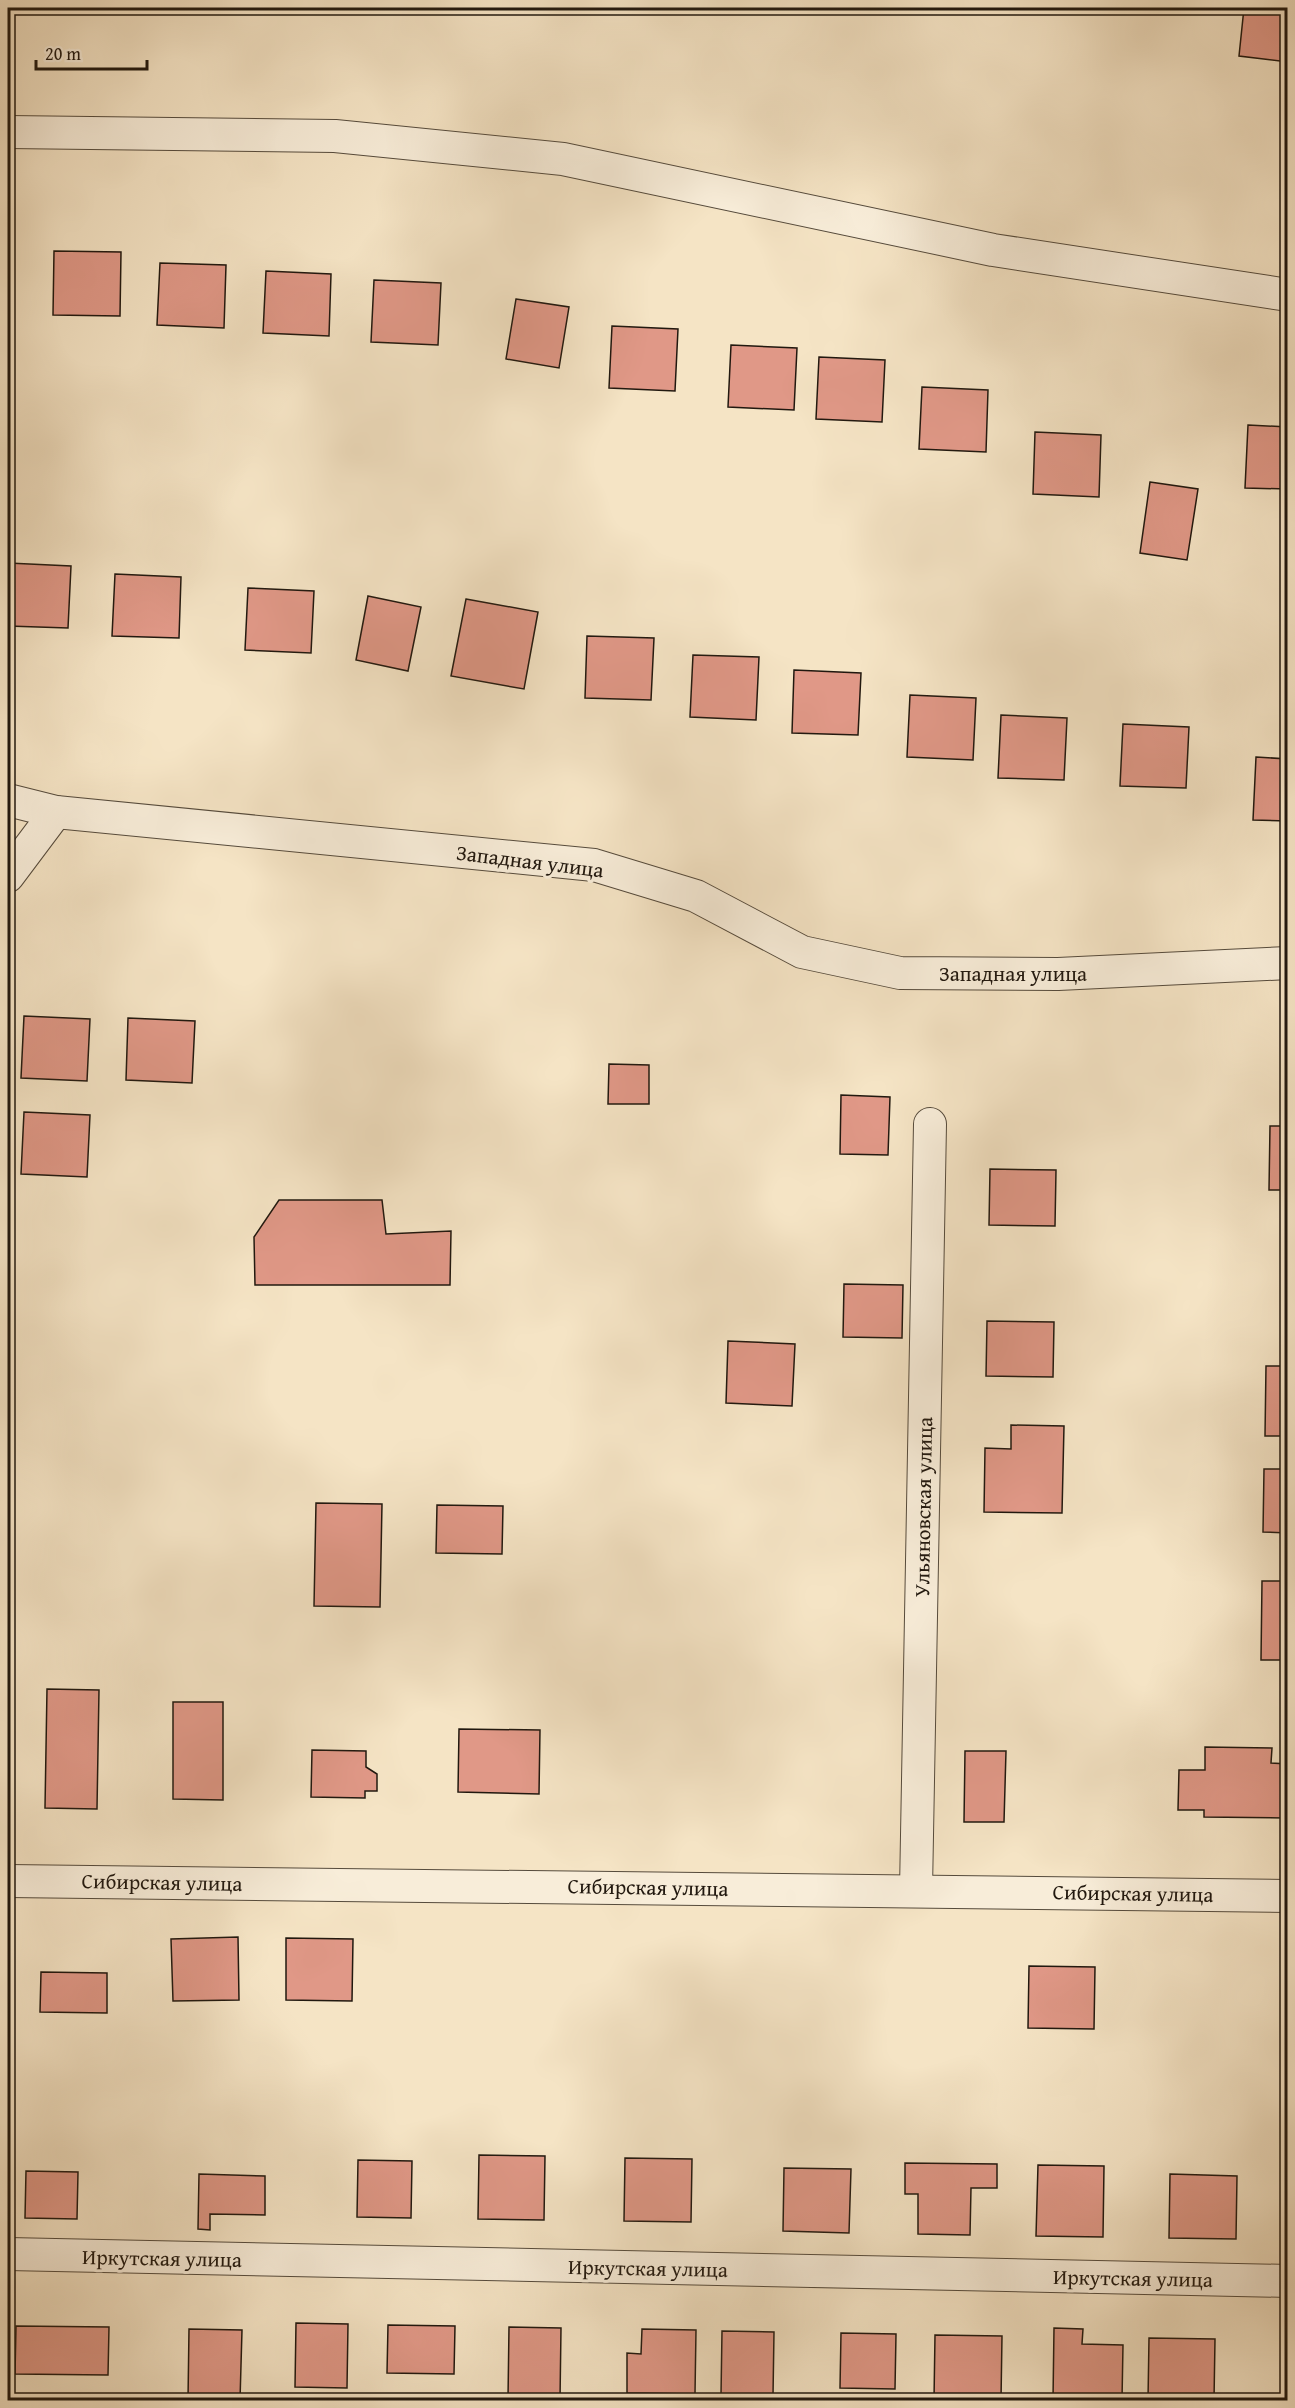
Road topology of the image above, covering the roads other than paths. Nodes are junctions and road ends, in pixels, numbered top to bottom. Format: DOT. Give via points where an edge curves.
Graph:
graph roads {
  1 [pos="8,132"];
  2 [pos="1287,295"];
  3 [pos="8,800"];
  4 [pos="56,812"];
  5 [pos="8,876"];
  6 [pos="1287,963"];
  7 [pos="930,1124"];
  8 [pos="8,1881"];
  9 [pos="916,1890"];
  10 [pos="1287,1896"];
  11 [pos="8,2254"];
  12 [pos="1287,2281"];
  1 -- 2 [label="street" via="334,136 563,159 993,250"];
  3 -- 4 [label="street, Западная улица"];
  4 -- 5 [label="street"];
  4 -- 6 [label="street, Западная улица" via="594,865 696,896 802,952 900,973 1058,974"];
  7 -- 9 [label="street, Ульяновская улица"];
  8 -- 9 [label="street, Сибирская улица"];
  9 -- 10 [label="street, Сибирская улица"];
  11 -- 12 [label="street, Иркутская улица"];
}
